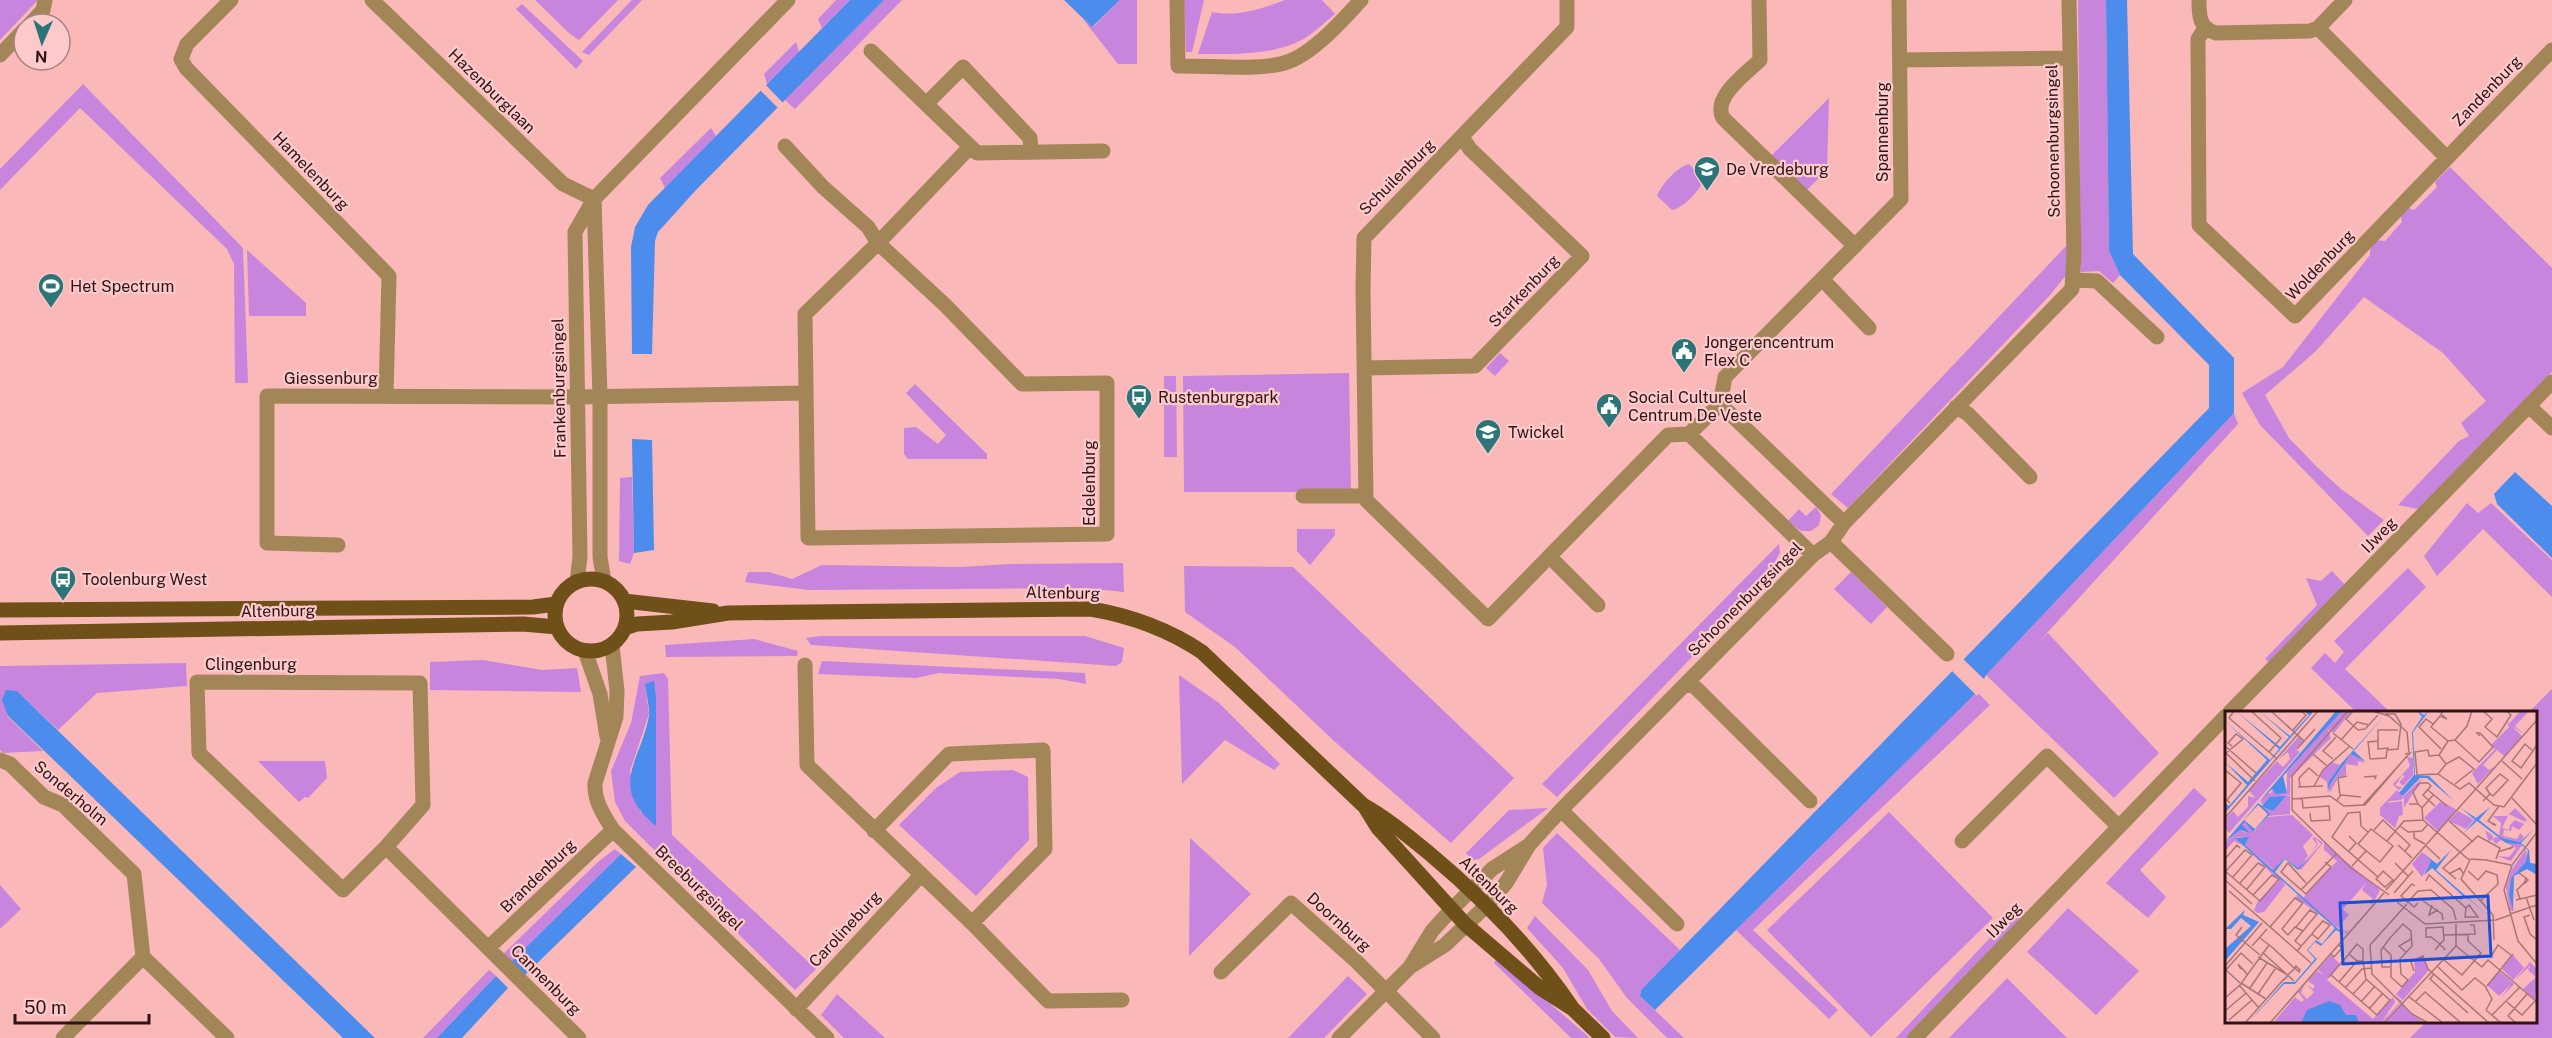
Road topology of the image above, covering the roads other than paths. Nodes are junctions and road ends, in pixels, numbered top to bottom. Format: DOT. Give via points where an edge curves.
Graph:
graph roads {
  1 [pos="231,0"];
  2 [pos="372,0"];
  3 [pos="788,0"];
  4 [pos="1177,0"];
  5 [pos="1361,0"];
  6 [pos="1567,0"];
  7 [pos="1759,0"];
  8 [pos="1899,0"];
  9 [pos="2069,0"];
  10 [pos="2199,0"];
  11 [pos="2345,0"];
  12 [pos="2205,28"];
  13 [pos="2318,28"];
  14 [pos="12,42"];
  15 [pos="2552,50"];
  16 [pos="871,51"];
  17 [pos="0,55"];
  18 [pos="2069,58"];
  19 [pos="1900,60"];
  20 [pos="926,104"];
  21 [pos="1462,136"];
  22 [pos="785,146"];
  23 [pos="970,147"];
  24 [pos="1031,151"];
  25 [pos="1104,151"];
  26 [pos="2448,158"];
  27 [pos="594,199"];
  28 [pos="878,243"];
  29 [pos="1855,246"];
  30 [pos="1822,279"];
  31 [pos="2074,280"];
  32 [pos="1869,328"];
  33 [pos="2157,337"];
  34 [pos="1364,368"];
  35 [pos="2552,382"];
  36 [pos="806,393"];
  37 [pos="386,396"];
  38 [pos="600,396"];
  39 [pos="576,397"];
  40 [pos="1720,404"];
  41 [pos="2529,406"];
  42 [pos="1956,407"];
  43 [pos="2552,428"];
  44 [pos="1689,434"];
  45 [pos="2030,477"];
  46 [pos="1303,496"];
  47 [pos="1366,496"];
  48 [pos="1844,523"];
  49 [pos="1831,542"];
  50 [pos="338,545"];
  51 [pos="1813,555"];
  52 [pos="1550,557"];
  53 [pos="604,581"];
  54 [pos="578,582"];
  55 [pos="624,601"];
  56 [pos="556,604"];
  57 [pos="1598,605"];
  58 [pos="0,610"];
  59 [pos="728,614"];
  60 [pos="557,627"];
  61 [pos="625,628"];
  62 [pos="0,633"];
  63 [pos="612,645"];
  64 [pos="585,651"];
  65 [pos="1947,654"];
  66 [pos="805,665"];
  67 [pos="1687,683"];
  68 [pos="2231,711"];
  69 [pos="2225,717"];
  70 [pos="608,743"];
  71 [pos="0,760"];
  72 [pos="1810,801"];
  73 [pos="1363,805"];
  74 [pos="1562,810"];
  75 [pos="2119,827"];
  76 [pos="612,830"];
  77 [pos="874,831"];
  78 [pos="1962,841"];
  79 [pos="1529,845"];
  80 [pos="386,847"];
  81 [pos="921,875"];
  82 [pos="1472,891"];
  83 [pos="1487,905"];
  84 [pos="1451,910"];
  85 [pos="972,923"];
  86 [pos="1465,924"];
  87 [pos="1677,924"];
  88 [pos="488,948"];
  89 [pos="143,957"];
  90 [pos="1410,967"];
  91 [pos="1221,972"];
  92 [pos="1386,991"];
  93 [pos="1122,1000"];
  94 [pos="796,1009"];
  95 [pos="1573,1009"];
  96 [pos="63,1038"];
  97 [pos="227,1038"];
  98 [pos="579,1038"];
  99 [pos="827,1038"];
  100 [pos="1339,1038"];
  101 [pos="1433,1038"];
  102 [pos="1603,1038"];
  103 [pos="1914,1038"];
  1 -- 37 [label="street, Hamelenburg" via="187,44 181,59 389,276"];
  2 -- 27 [label="street, Hazenburglaan" via="563,184"];
  3 -- 27 [label="street, Frankenburgsingel"];
  4 -- 5 [label="street" via="1178,66 1268,66 1302,55"];
  6 -- 21 [label="street, Schuilenburg" via="1567,27"];
  7 -- 29 [label="street" via="1760,60 1722,99 1720,112"];
  8 -- 19 [label="street, Spannenburg"];
  9 -- 18 [label="street, Schoonenburgsingel"];
  10 -- 12 [label="street" via="2199,17"];
  11 -- 13 [label="street"];
  12 -- 13 [label="street" via="2216,33 2301,33"];
  12 -- 26 [label="street, Woldenburg" via="2198,39 2199,225 2295,316"];
  13 -- 26 [label="street"];
  14 -- 17 [label="street"];
  15 -- 26 [label="street, Zandenburg"];
  16 -- 20 [label="street"];
  18 -- 19 [label="street, Spannenburg"];
  18 -- 31 [label="street, Schoonenburgsingel"];
  19 -- 29 [label="street, Spannenburg" via="1901,199"];
  20 -- 23 [label="street"];
  20 -- 24 [label="street" via="963,67 1030,138"];
  21 -- 34 [label="street, Schuilenburg" via="1364,238"];
  21 -- 34 [label="street, Starkenburg" via="1470,149 1582,256 1475,366"];
  22 -- 28 [label="street, Edelenburg" via="868,227"];
  23 -- 24 [label="street" via="977,153"];
  23 -- 28 [label="street, Edelenburg"];
  24 -- 25 [label="street"];
  27 -- 38 [label="street"];
  27 -- 39 [label="street, Frankenburgsingel" via="575,232"];
  28 -- 36 [label="street, Edelenburg" via="805,314"];
  28 -- 36 [label="street, Edelenburg" via="1022,384 1107,383 1107,534 808,538"];
  29 -- 30 [label="street, Spannenburg"];
  30 -- 32 [label="street"];
  30 -- 40 [label="street, Spannenburg" via="1725,377"];
  31 -- 33 [label="street" via="2097,281"];
  31 -- 42 [label="street, Schoonenburgsingel" via="2066,296"];
  34 -- 47 [label="street, Schuilenburg"];
  35 -- 41 [label="street, IJweg"];
  36 -- 38 [label="street"];
  37 -- 39 [label="street, Giessenburg"];
  37 -- 50 [label="street, Giessenburg" via="267,396 267,543"];
  38 -- 39 [label="street, Giessenburg"];
  38 -- 53 [label="street" via="600,557"];
  39 -- 54 [label="street, Frankenburgsingel"];
  40 -- 44 [label="street"];
  40 -- 48 [label="street"];
  41 -- 43 [label="street"];
  41 -- 68 [label="street, IJweg"];
  42 -- 45 [label="street" via="1968,414"];
  42 -- 48 [label="street, Schoonenburgsingel"];
  44 -- 51 [label="street"];
  44 -- 52 [label="street" via="1668,435"];
  46 -- 47 [label="street"];
  47 -- 52 [label="street" via="1488,619"];
  48 -- 49 [label="street, Schoonenburgsingel"];
  49 -- 51 [label="street, Schoonenburgsingel"];
  49 -- 65 [label="street"];
  51 -- 67 [label="street, Schoonenburgsingel"];
  52 -- 57 [label="street"];
  53 -- 54 [label="main road"];
  53 -- 55 [label="main road"];
  54 -- 56 [label="main road"];
  55 -- 59 [label="main road, Altenburg"];
  55 -- 61 [label="main road"];
  56 -- 58 [label="main road, Altenburg"];
  56 -- 60 [label="main road"];
  59 -- 61 [label="main road, Altenburg"];
  59 -- 73 [label="main road, Altenburg" via="1091,609 1119,614 1180,638 1202,652"];
  60 -- 62 [label="main road, Altenburg" via="533,624"];
  60 -- 64 [label="main road" via="568,643"];
  61 -- 63 [label="main road"];
  63 -- 64 [label="main road"];
  63 -- 70 [label="street, Breeburgsingel" via="616,717"];
  64 -- 70 [label="street, Breeburgsingel" via="600,694"];
  66 -- 77 [label="street" via="807,765"];
  67 -- 72 [label="street"];
  67 -- 74 [label="street, Schoonenburgsingel"];
  69 -- 75 [label="street, IJweg"];
  70 -- 76 [label="street, Breeburgsingel" via="594,793"];
  71 -- 89 [label="street, Sonderholm" via="10,764 44,797 63,805 134,874"];
  73 -- 82 [label="main road, Altenburg" via="1386,818"];
  73 -- 84 [label="main road, Altenburg" via="1378,828"];
  74 -- 79 [label="street, Schoonenburgsingel"];
  74 -- 87 [label="street"];
  75 -- 78 [label="street" via="2047,756"];
  75 -- 103 [label="street, IJweg"];
  76 -- 88 [label="street, Brandenburg"];
  76 -- 94 [label="street, Breeburgsingel"];
  77 -- 81 [label="street"];
  77 -- 85 [label="street" via="950,754 1043,750 1045,849"];
  79 -- 82 [label="street, Schoonenburgsingel" via="1492,869"];
  79 -- 83 [label="street, Schoonenburgsingel"];
  80 -- 80 [label="street, Clingenburg" via="423,805 420,683 197,682 199,753 343,890"];
  80 -- 88 [label="street"];
  81 -- 85 [label="street"];
  81 -- 94 [label="street, Carolineburg"];
  82 -- 83 [label="main road, Altenburg"];
  82 -- 84 [label="street, Schoonenburgsingel"];
  83 -- 86 [label="street, Schoonenburgsingel"];
  83 -- 95 [label="main road, Altenburg" via="1551,977"];
  84 -- 86 [label="main road, Altenburg"];
  84 -- 90 [label="street" via="1431,932"];
  85 -- 93 [label="street" via="1048,1000"];
  86 -- 90 [label="street" via="1444,945"];
  86 -- 95 [label="main road, Altenburg" via="1540,988"];
  88 -- 98 [label="street, Cannenburg"];
  89 -- 96 [label="street"];
  89 -- 97 [label="street"];
  90 -- 92 [label="street"];
  91 -- 92 [label="street, Doornburg" via="1291,903"];
  92 -- 100 [label="street"];
  92 -- 101 [label="street, Doornburg"];
  94 -- 99 [label="street, Breeburgsingel"];
  95 -- 102 [label="main road, Altenburg"];
}
